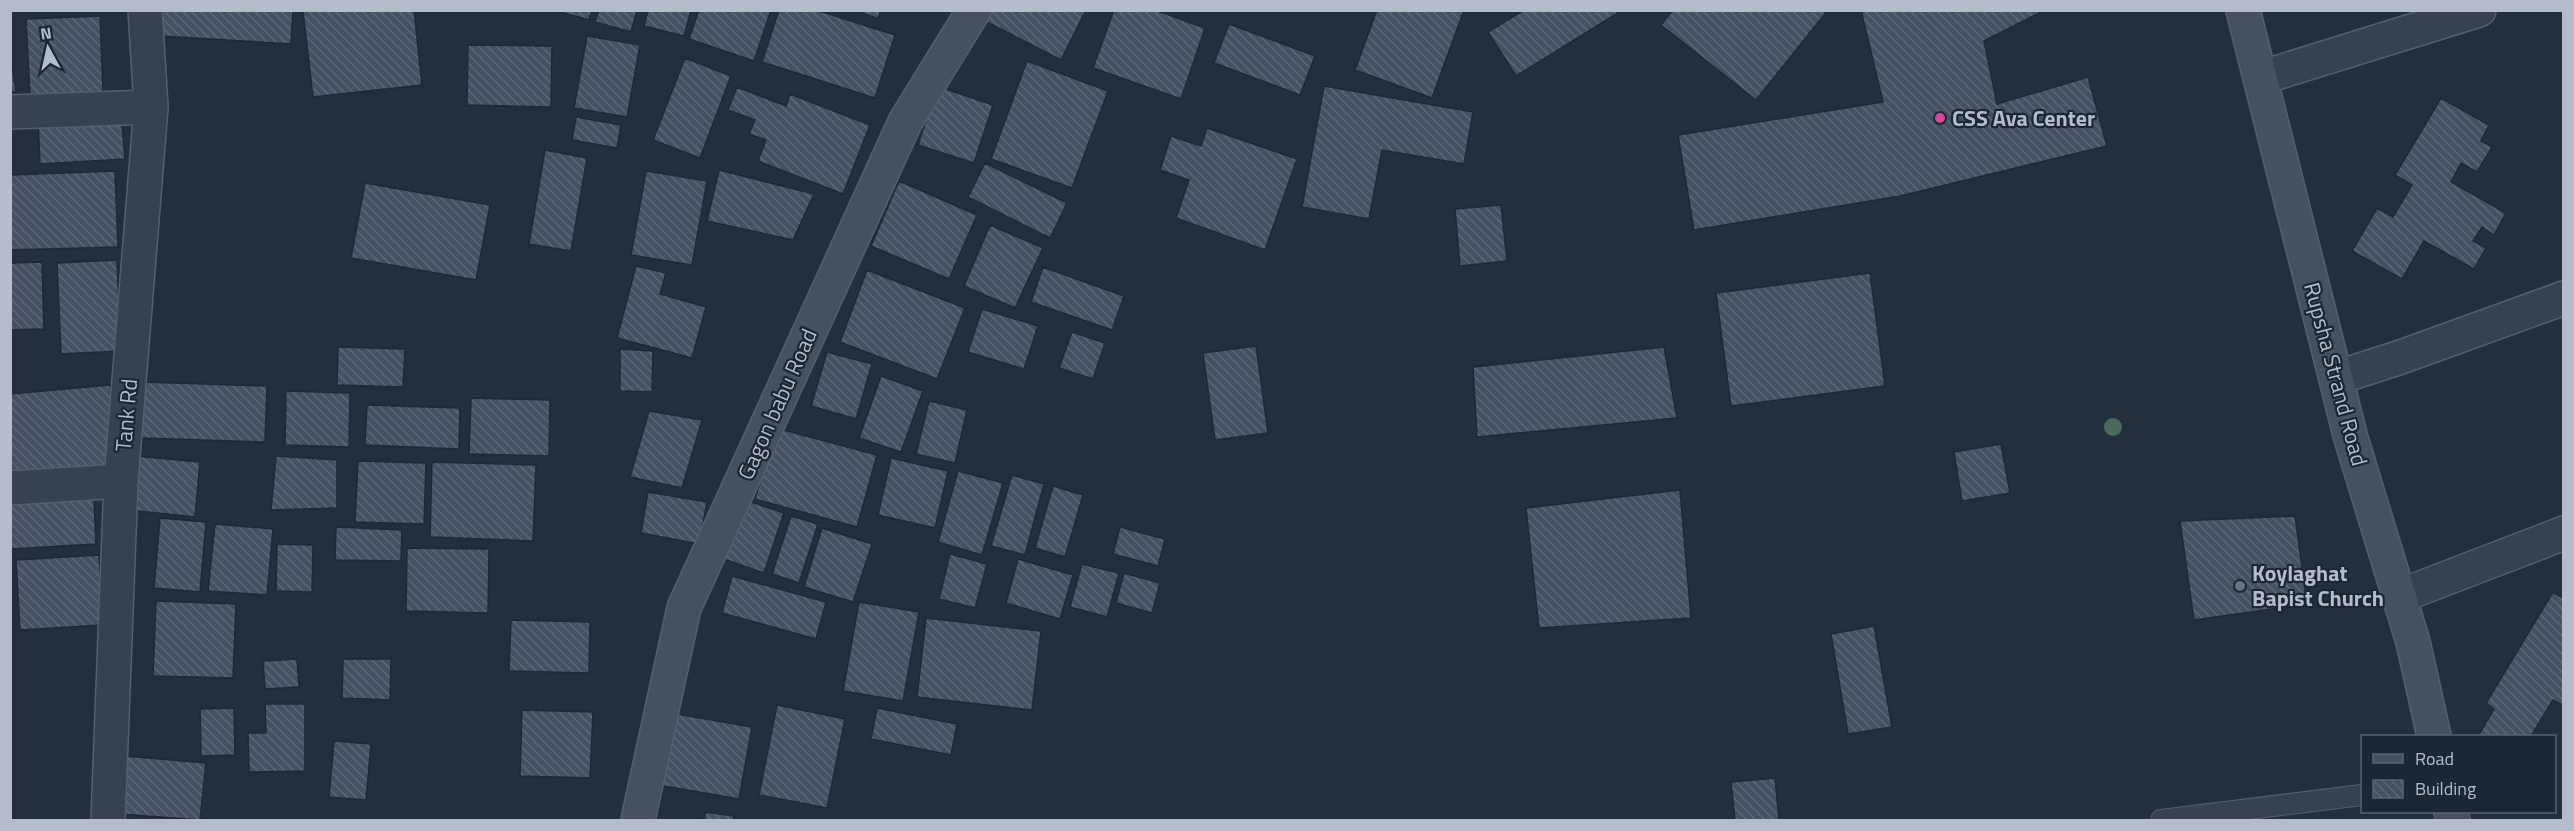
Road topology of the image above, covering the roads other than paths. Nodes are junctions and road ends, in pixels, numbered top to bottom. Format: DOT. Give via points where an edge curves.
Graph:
graph roads {
  1 [pos="145,10"];
  2 [pos="974,10"];
  3 [pos="2243,10"];
  4 [pos="2479,10"];
  5 [pos="2260,78"];
  6 [pos="151,107"];
  7 [pos="10,112"];
  8 [pos="2564,297"];
  9 [pos="2336,378"];
  10 [pos="121,480"];
  11 [pos="10,488"];
  12 [pos="2564,533"];
  13 [pos="2400,596"];
  14 [pos="2434,735"];
  15 [pos="2361,795"];
  16 [pos="108,820"];
  17 [pos="638,820"];
  18 [pos="2162,820"];
  1 -- 6 [label="street, Tank Rd"];
  2 -- 17 [label="street, Gagon babu Road" via="905,122 684,608"];
  3 -- 5 [label="street, Rupsha Strand Road"];
  4 -- 5 [label="street"];
  5 -- 9 [label="street, Rupsha Strand Road"];
  6 -- 7 [label="street"];
  6 -- 10 [label="street, Tank Rd"];
  8 -- 9 [label="street"];
  9 -- 13 [label="street, Rupsha Strand Road"];
  10 -- 11 [label="street"];
  10 -- 16 [label="street, Tank Rd"];
  12 -- 13 [label="street"];
  13 -- 14 [label="street, Rupsha Strand Road"];
  15 -- 18 [label="lane"];
}
